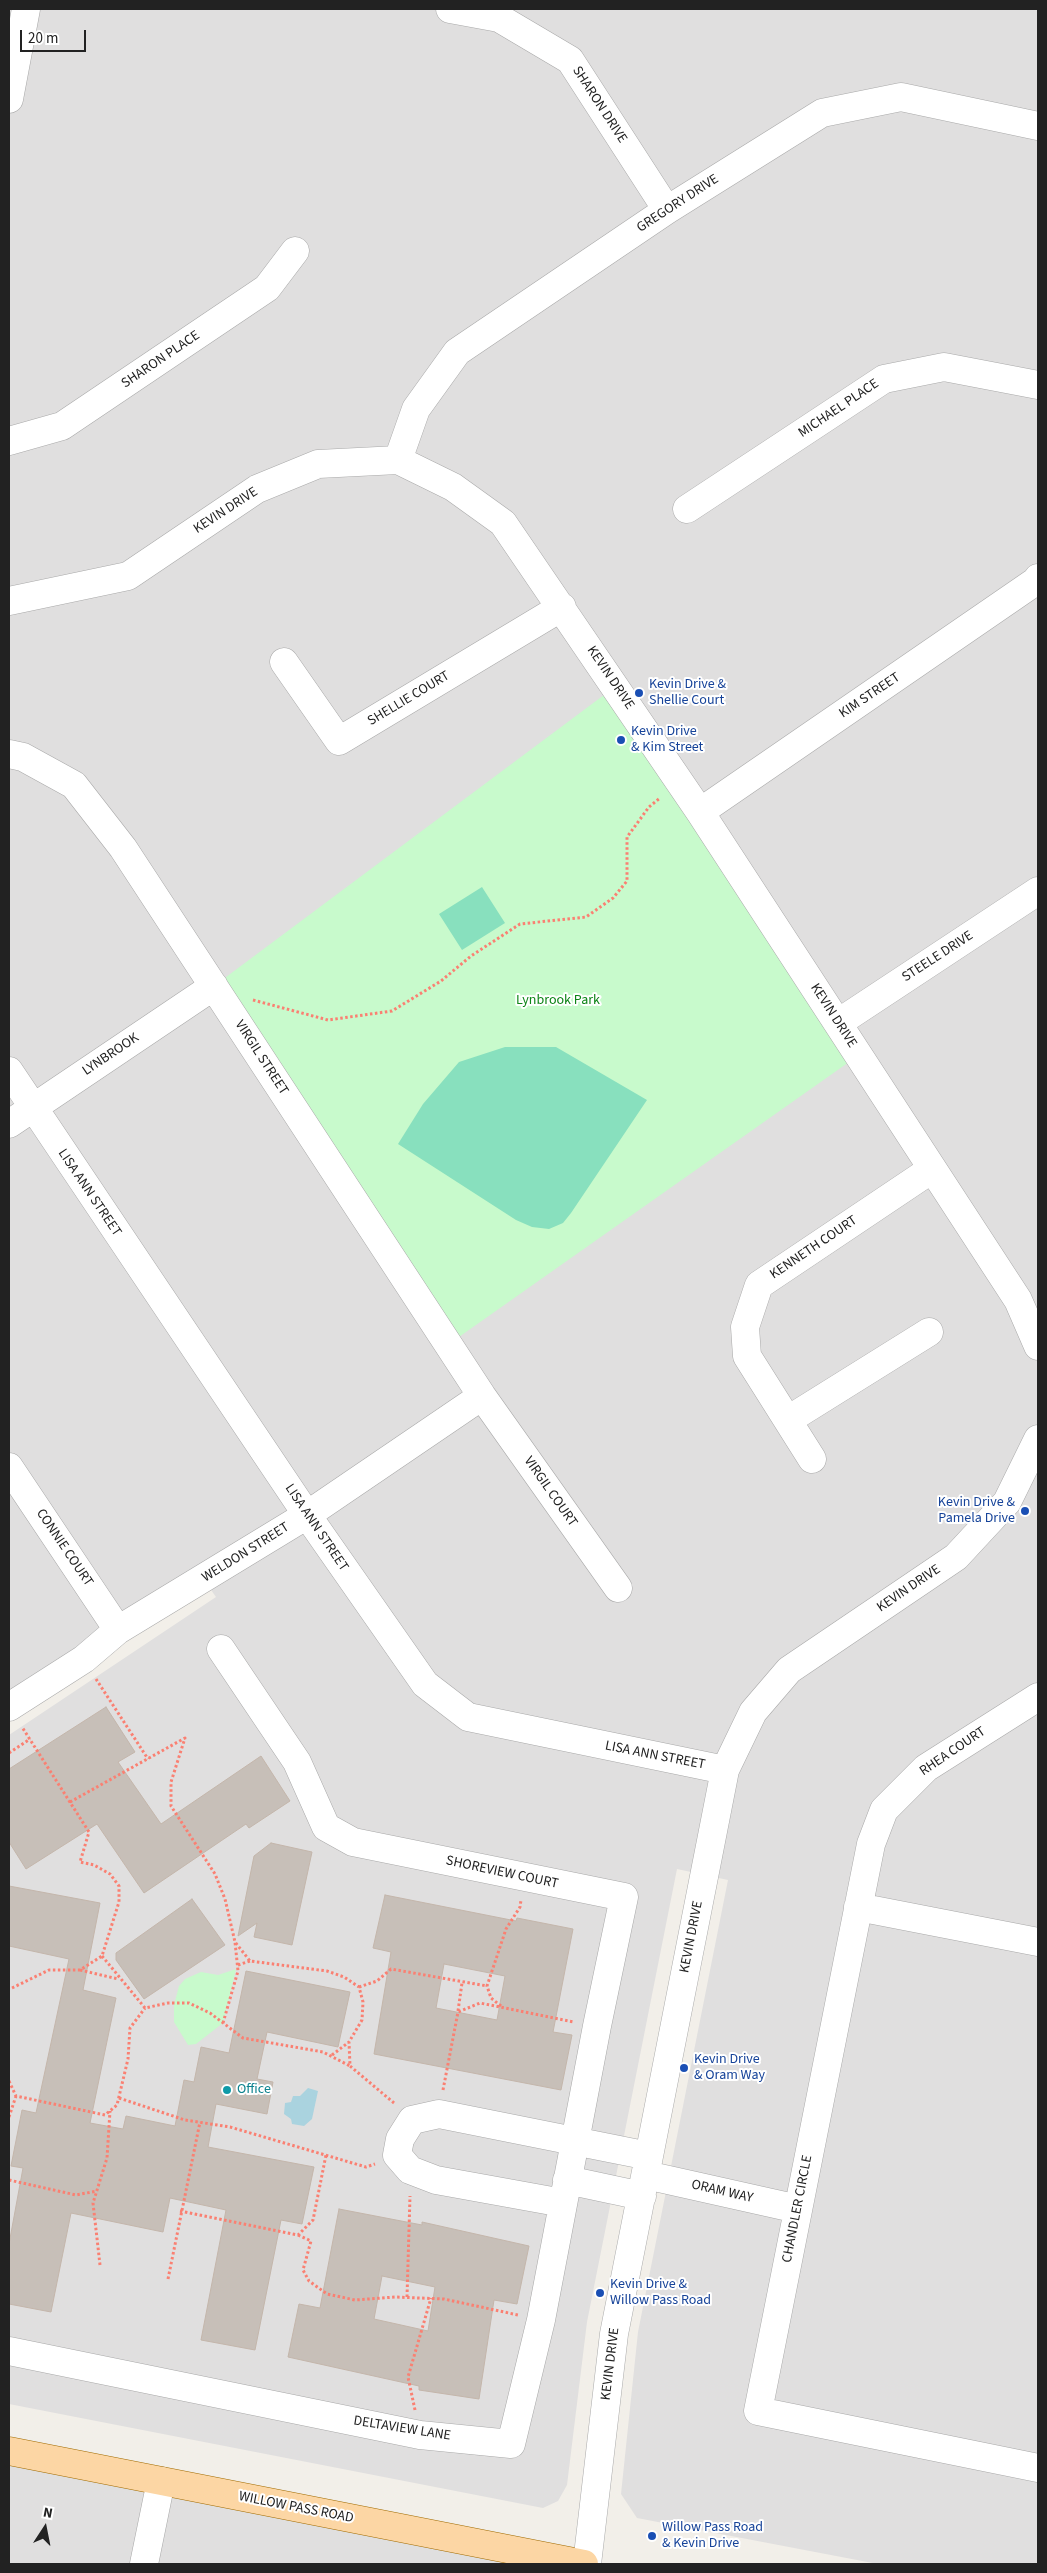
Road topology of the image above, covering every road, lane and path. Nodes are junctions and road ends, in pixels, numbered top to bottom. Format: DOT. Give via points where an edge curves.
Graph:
graph roads {
  1 [pos="26,9"];
  2 [pos="450,9"];
  3 [pos="9,99"];
  4 [pos="1038,126"];
  5 [pos="666,210"];
  6 [pos="295,251"];
  7 [pos="1038,385"];
  8 [pos="9,441"];
  9 [pos="398,460"];
  10 [pos="687,509"];
  11 [pos="1038,578"];
  12 [pos="9,601"];
  13 [pos="562,607"];
  14 [pos="284,662"];
  15 [pos="9,754"];
  16 [pos="679,781"];
  17 [pos="700,812"];
  18 [pos="1038,891"];
  19 [pos="214,986"];
  20 [pos="250,999"];
  21 [pos="838,1023"];
  22 [pos="9,1070"];
  23 [pos="32,1108"];
  24 [pos="9,1124"];
  25 [pos="932,1169"];
  26 [pos="929,1332"];
  27 [pos="1038,1346"];
  28 [pos="482,1396"];
  29 [pos="788,1420"];
  30 [pos="1038,1439"];
  31 [pos="812,1459"];
  32 [pos="9,1467"];
  33 [pos="307,1515"];
  34 [pos="618,1588"];
  35 [pos="118,1630"];
  36 [pos="221,1649"];
  37 [pos="84,1659"];
  38 [pos="1038,1697"];
  39 [pos="14,1715"];
  40 [pos="30,1739"];
  41 [pos="9,1753"];
  42 [pos="148,1759"];
  43 [pos="725,1770"];
  44 [pos="70,1802"];
  45 [pos="525,1878"];
  46 [pos="858,1907"];
  47 [pos="234,1942"];
  48 [pos="1038,1942"];
  49 [pos="102,1956"];
  50 [pos="250,1961"];
  51 [pos="238,1965"];
  52 [pos="80,1970"];
  53 [pos="119,1979"];
  54 [pos="462,1983"];
  55 [pos="487,1986"];
  56 [pos="359,1987"];
  57 [pos="12,1988"];
  58 [pos="501,2007"];
  59 [pos="144,2008"];
  60 [pos="458,2012"];
  61 [pos="223,2023"];
  62 [pos="596,2026"];
  63 [pos="349,2042"];
  64 [pos="332,2055"];
  65 [pos="350,2066"];
  66 [pos="9,2081"];
  67 [pos="16,2096"];
  68 [pos="119,2098"];
  69 [pos="110,2111"];
  70 [pos="439,2114"];
  71 [pos="9,2117"];
  72 [pos="412,2120"];
  73 [pos="200,2122"];
  74 [pos="326,2155"];
  75 [pos="403,2162"];
  76 [pos="569,2171"];
  77 [pos="646,2176"];
  78 [pos="9,2180"];
  79 [pos="97,2192"];
  80 [pos="798,2209"];
  81 [pos="180,2212"];
  82 [pos="298,2235"];
  83 [pos="100,2265"];
  84 [pos="168,2279"];
  85 [pos="407,2298"];
  86 [pos="431,2298"];
  87 [pos="541,2320"];
  88 [pos="9,2350"];
  89 [pos="420,2435"];
  90 [pos="9,2451"];
  91 [pos="1038,2468"];
  92 [pos="161,2481"];
  93 [pos="144,2564"];
  94 [pos="586,2564"];
  1 -- 3 [label="street"];
  2 -- 5 [label="street, SHARON DRIVE" via="499,18 570,60"];
  4 -- 5 [label="street, GREGORY DRIVE" via="901,97 822,113"];
  5 -- 9 [label="street, GREGORY DRIVE" via="457,352 416,409"];
  6 -- 8 [label="street, SHARON PLACE" via="267,288 62,426"];
  7 -- 10 [label="street, MICHAEL PLACE" via="944,367 884,379"];
  9 -- 12 [label="street, KEVIN DRIVE" via="318,464 257,489 128,576"];
  9 -- 13 [label="street, KEVIN DRIVE" via="453,487 503,523"];
  11 -- 17 [label="street, KIM STREET"];
  13 -- 14 [label="street, SHELLIE COURT" via="339,741"];
  13 -- 16 [label="street, KEVIN DRIVE"];
  15 -- 19 [label="street, VIRGIL STREET" via="23,757 74,785 123,848"];
  16 -- 17 [label="street, KEVIN DRIVE"];
  16 -- 20 [label="path" via="649,807 627,837 627,881 613,898 586,917 520,924 470,956 441,981 392,1011 328,1020"];
  17 -- 21 [label="street, KEVIN DRIVE"];
  18 -- 21 [label="street, STEELE DRIVE"];
  19 -- 23 [label="street, LYNBROOK"];
  19 -- 28 [label="street, VIRGIL STREET"];
  21 -- 25 [label="street, KEVIN DRIVE"];
  22 -- 23 [label="street, LISA ANN STREET"];
  23 -- 24 [label="street, LYNBROOK"];
  23 -- 33 [label="street, LISA ANN STREET"];
  25 -- 27 [label="street, KEVIN DRIVE" via="1018,1300"];
  25 -- 29 [label="street, KENNETH COURT" via="759,1285 745,1327 747,1356"];
  26 -- 29 [label="street"];
  28 -- 33 [label="street, WELDON STREET"];
  28 -- 34 [label="street, VIRGIL COURT"];
  29 -- 31 [label="street, KENNETH COURT"];
  30 -- 43 [label="street, KEVIN DRIVE" via="1007,1502 956,1557 789,1670 753,1712"];
  32 -- 35 [label="street, CONNIE COURT"];
  33 -- 35 [label="street, WELDON STREET"];
  33 -- 43 [label="street, LISA ANN STREET" via="425,1684 468,1717"];
  35 -- 37 [label="street, WELDON STREET"];
  36 -- 45 [label="street, SHOREVIEW COURT" via="297,1762 326,1827 353,1842"];
  37 -- 39 [label="street, WELDON STREET"];
  37 -- 42 [label="path"];
  38 -- 46 [label="street, RHEA COURT" via="926,1768 884,1810 871,1844"];
  39 -- 40 [label="path"];
  40 -- 41 [label="path"];
  40 -- 44 [label="path"];
  42 -- 44 [label="path"];
  42 -- 47 [label="path" via="185,1738 171,1782 172,1806 215,1874 225,1899"];
  43 -- 77 [label="street, KEVIN DRIVE"];
  44 -- 49 [label="path" via="89,1832 80,1862 110,1874 119,1886 119,1902"];
  45 -- 55 [label="path" via="520,1907 506,1929"];
  45 -- 62 [label="street, SHOREVIEW COURT" via="624,1897"];
  46 -- 48 [label="street"];
  46 -- 80 [label="street, CHANDLER CIRCLE"];
  47 -- 50 [label="path"];
  47 -- 51 [label="path"];
  49 -- 52 [label="path"];
  49 -- 53 [label="path"];
  50 -- 51 [label="path"];
  50 -- 56 [label="path" via="326,1971"];
  51 -- 61 [label="path"];
  52 -- 53 [label="path"];
  52 -- 57 [label="path" via="49,1970"];
  53 -- 59 [label="path"];
  54 -- 55 [label="path"];
  54 -- 56 [label="path" via="391,1969 377,1981"];
  54 -- 60 [label="path"];
  55 -- 58 [label="path" via="491,1998"];
  56 -- 63 [label="path" via="364,2002 362,2020"];
  58 -- 60 [label="path" via="480,2003"];
  58 -- 62 [label="path"];
  59 -- 61 [label="path" via="189,2003"];
  59 -- 68 [label="path" via="130,2028 128,2059"];
  60 -- 70 [label="path"];
  61 -- 64 [label="path" via="243,2038"];
  62 -- 76 [label="street, SHOREVIEW COURT"];
  63 -- 64 [label="path"];
  63 -- 65 [label="path"];
  64 -- 65 [label="path"];
  65 -- 72 [label="path"];
  66 -- 67 [label="path"];
  67 -- 69 [label="path" via="105,2115"];
  67 -- 71 [label="path"];
  68 -- 69 [label="path"];
  68 -- 73 [label="path"];
  69 -- 79 [label="path" via="107,2158"];
  70 -- 72 [label="street"];
  70 -- 76 [label="street"];
  72 -- 75 [label="street" via="400,2139"];
  73 -- 74 [label="path" via="230,2127"];
  73 -- 81 [label="path"];
  74 -- 75 [label="path" via="366,2167"];
  74 -- 82 [label="path" via="313,2220"];
  75 -- 76 [label="street" via="436,2180"];
  75 -- 85 [label="path"];
  76 -- 77 [label="street"];
  76 -- 77 [label="street"];
  76 -- 87 [label="street, DELTAVIEW LANE"];
  77 -- 80 [label="street, ORAM WAY"];
  77 -- 94 [label="street, KEVIN DRIVE" via="614,2334"];
  78 -- 79 [label="path" via="76,2196"];
  79 -- 83 [label="path" via="93,2203"];
  80 -- 91 [label="street, CHANDLER CIRCLE" via="758,2411"];
  81 -- 82 [label="path"];
  81 -- 84 [label="path"];
  82 -- 85 [label="path" via="311,2241 303,2270 309,2281 327,2294 355,2300"];
  85 -- 86 [label="path"];
  86 -- 87 [label="path"];
  86 -- 89 [label="path" via="408,2377"];
  87 -- 89 [label="street, DELTAVIEW LANE" via="511,2444"];
  88 -- 89 [label="street, DELTAVIEW LANE"];
  90 -- 92 [label="main road, WILLOW PASS ROAD"];
  92 -- 93 [label="street"];
  92 -- 94 [label="main road, WILLOW PASS ROAD"];
}
